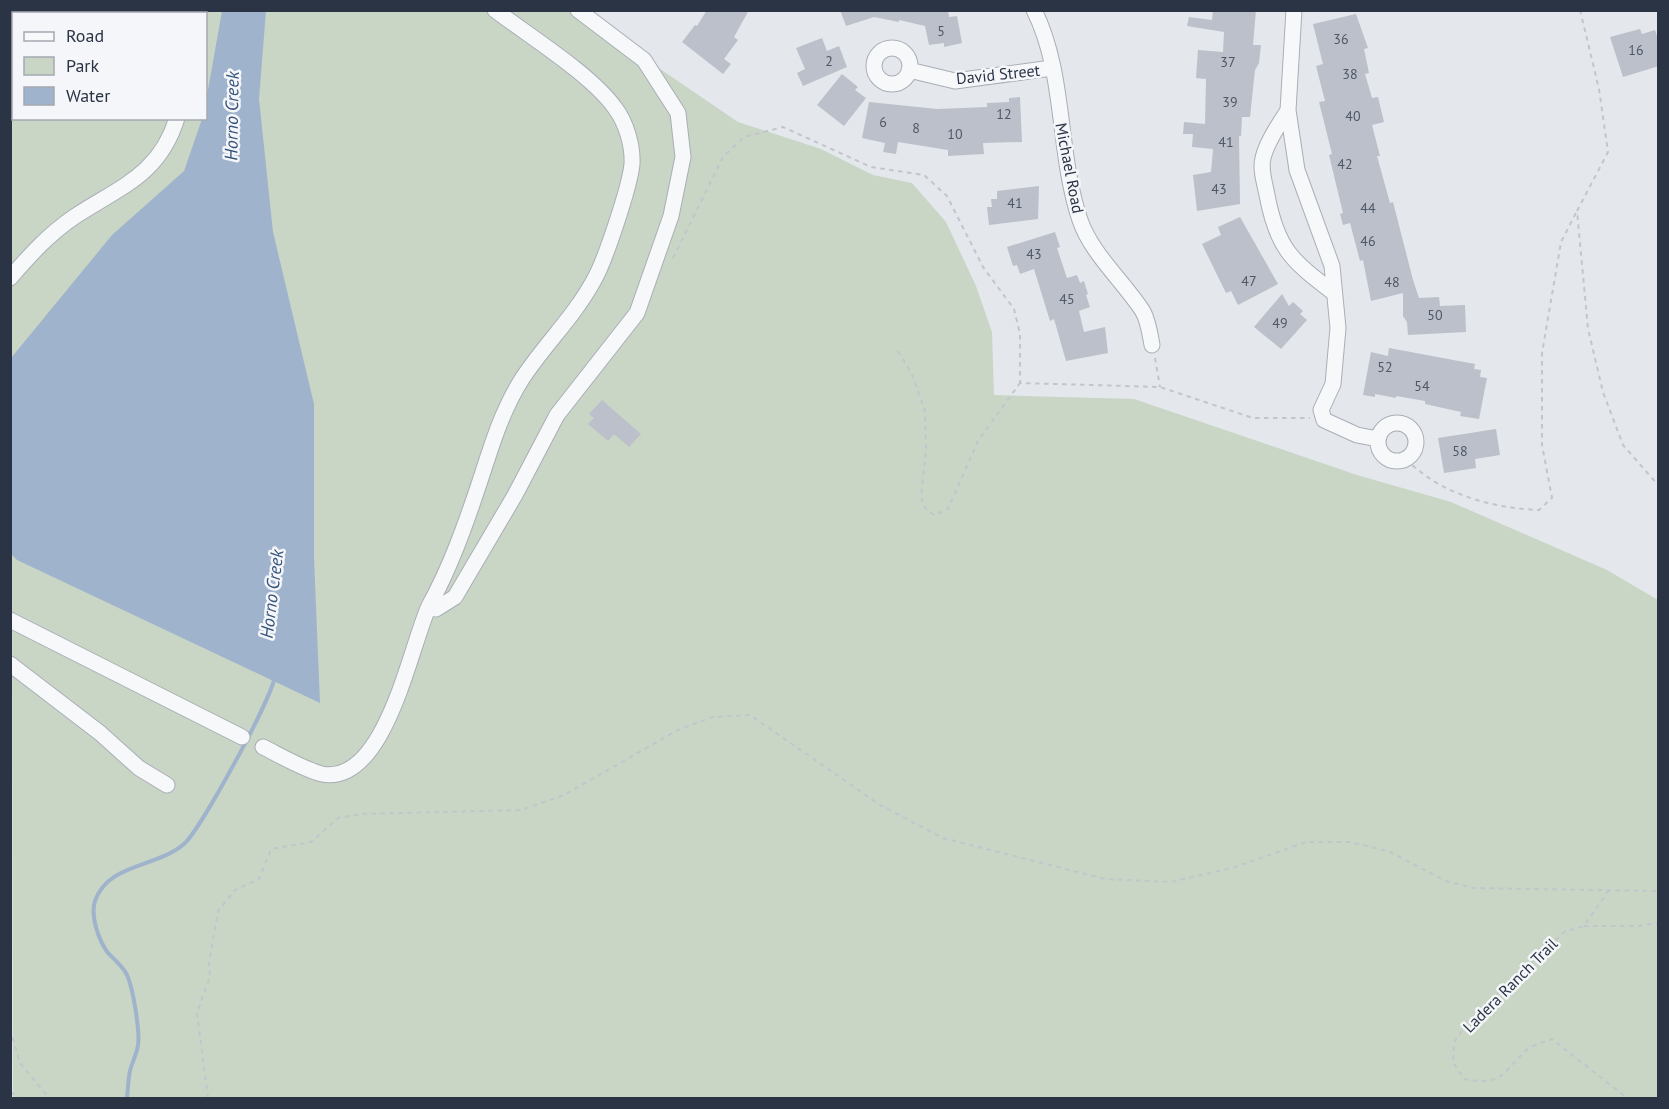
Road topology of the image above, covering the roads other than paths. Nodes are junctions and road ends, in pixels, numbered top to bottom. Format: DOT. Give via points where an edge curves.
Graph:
graph roads {
  1 [pos="495,10"];
  2 [pos="578,10"];
  3 [pos="1034,10"];
  4 [pos="1294,10"];
  5 [pos="1052,68"];
  6 [pos="909,70"];
  7 [pos="1288,110"];
  8 [pos="176,120"];
  9 [pos="10,278"];
  10 [pos="1334,293"];
  11 [pos="1152,345"];
  12 [pos="1378,439"];
  13 [pos="429,606"];
  14 [pos="10,620"];
  15 [pos="10,664"];
  16 [pos="242,737"];
  17 [pos="263,747"];
  18 [pos="167,785"];
  1 -- 13 [label="street" via="588,80 616,108 629,136 632,164 595,279 522,380 493,436 457,545"];
  2 -- 13 [label="street" via="644,60 678,113 683,157 671,216 637,313 557,415 454,597 436,609"];
  3 -- 5 [label="street, Michael Road" via="1045,32"];
  4 -- 7 [label="street"];
  5 -- 6 [label="street, David Street" via="955,81"];
  5 -- 11 [label="street, Michael Road" via="1068,173 1081,222 1113,274 1144,312"];
  7 -- 10 [label="street" via="1297,170 1332,266"];
  7 -- 10 [label="street" via="1262,161 1271,216 1283,247"];
  8 -- 9 [label="street" via="172,134 147,170 46,238"];
  10 -- 12 [label="street" via="1338,328 1333,384 1322,410 1323,418 1357,435"];
  12 -- 12 [label="street" via="1390,424 1403,423 1416,437 1416,444 1406,459 1388,459 1380,451"];
  13 -- 17 [label="street" via="419,627 401,692 372,750 349,770 322,774"];
  14 -- 16 [label="street"];
  15 -- 18 [label="street" via="139,768"];
}
